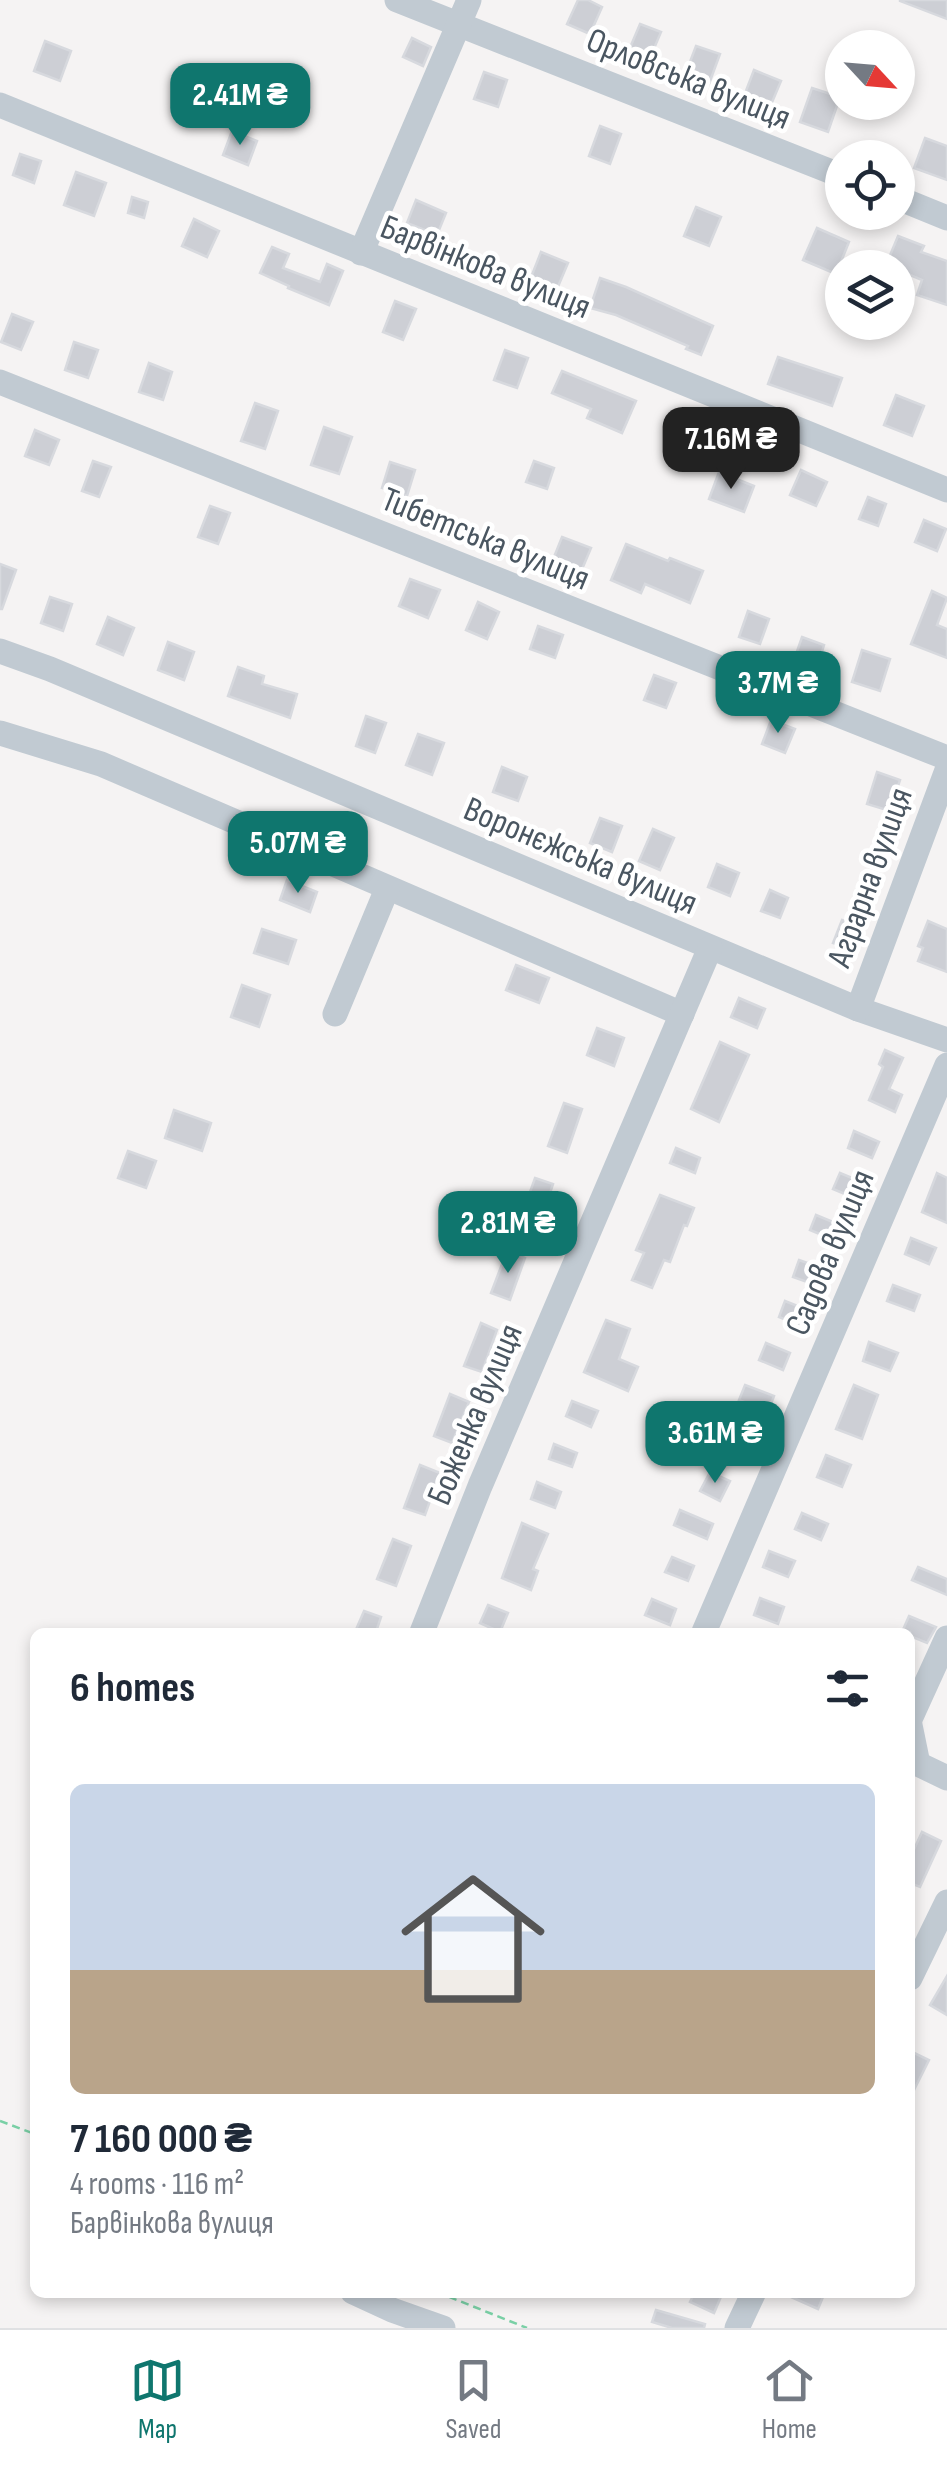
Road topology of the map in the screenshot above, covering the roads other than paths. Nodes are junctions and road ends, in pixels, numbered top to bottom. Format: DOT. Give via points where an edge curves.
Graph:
graph roads {
  1 [pos="398,0"];
  2 [pos="470,0"];
  3 [pos="460,24"];
  4 [pos="0,105"];
  5 [pos="825,169"];
  6 [pos="915,205"];
  7 [pos="947,218"];
  8 [pos="361,253"];
  9 [pos="0,382"];
  10 [pos="947,490"];
  11 [pos="0,651"];
  12 [pos="0,732"];
  13 [pos="947,758"];
  14 [pos="947,770"];
  15 [pos="387,889"];
  16 [pos="710,948"];
  17 [pos="858,1009"];
  18 [pos="335,1014"];
  19 [pos="682,1014"];
  20 [pos="947,1040"];
  21 [pos="947,1065"];
  22 [pos="424,1628"];
  23 [pos="706,1628"];
  24 [pos="947,1638"];
  25 [pos="915,1711"];
  26 [pos="915,1748"];
  27 [pos="947,1778"];
  28 [pos="947,1902"];
  29 [pos="915,1968"];
  30 [pos="751,2298"];
  31 [pos="396,2301"];
  32 [pos="443,2328"];
  33 [pos="736,2328"];
  1 -- 3 [label="street, Орловська вулиця"];
  2 -- 3 [label="street"];
  3 -- 5 [label="street, Орловська вулиця"];
  3 -- 8 [label="street"];
  4 -- 8 [label="street, Барвінкова вулиця"];
  6 -- 7 [label="street"];
  8 -- 10 [label="street, Барвінкова вулиця"];
  9 -- 13 [label="street, Тибетська вулиця"];
  11 -- 16 [label="street, Воронєжська вулиця"];
  12 -- 15 [label="street" via="101,764"];
  14 -- 17 [label="street, Аграрна вулиця"];
  15 -- 18 [label="street"];
  15 -- 19 [label="street"];
  16 -- 17 [label="street, Воронєжська вулиця"];
  16 -- 19 [label="street, Боженка вулиця"];
  17 -- 20 [label="street, Воронєжська вулиця"];
  19 -- 22 [label="street, Боженка вулиця"];
  21 -- 23 [label="street, Садова вулиця"];
  24 -- 25 [label="street"];
  26 -- 27 [label="street" via="918,1764"];
  28 -- 29 [label="street"];
  30 -- 33 [label="street"];
  31 -- 32 [label="street"];
}
